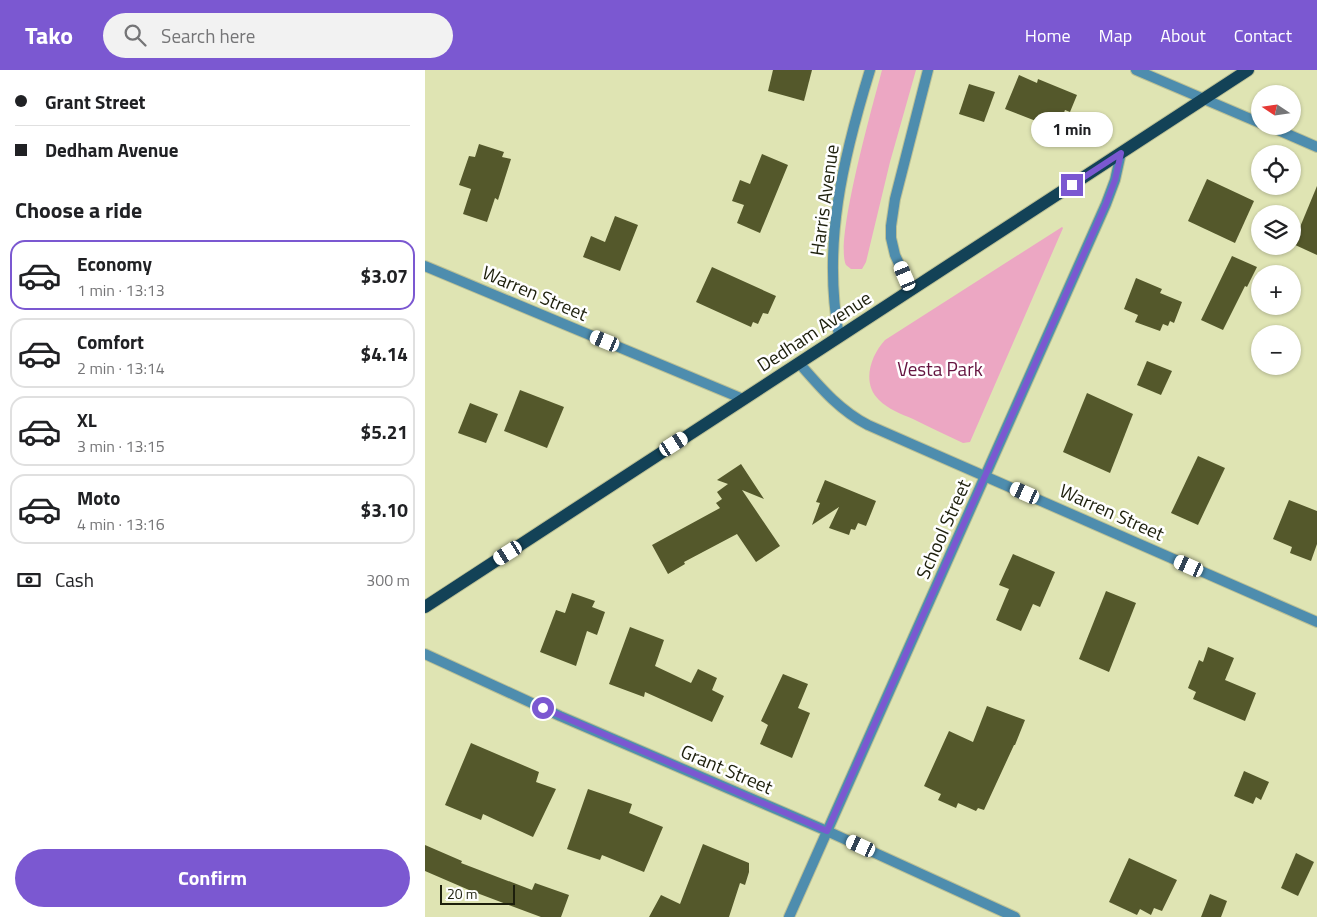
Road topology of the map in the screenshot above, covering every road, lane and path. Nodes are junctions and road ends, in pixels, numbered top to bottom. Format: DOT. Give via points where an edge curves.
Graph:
graph roads {
  1 [pos="870,70"];
  2 [pos="928,70"];
  3 [pos="1136,70"];
  4 [pos="1248,70"];
  5 [pos="1205,99"];
  6 [pos="1251,119"];
  7 [pos="1290,135"];
  8 [pos="1317,147"];
  9 [pos="1121,153"];
  10 [pos="425,266"];
  11 [pos="911,290"];
  12 [pos="839,336"];
  13 [pos="799,363"];
  14 [pos="743,399"];
  15 [pos="985,476"];
  16 [pos="425,608"];
  17 [pos="1317,622"];
  18 [pos="425,654"];
  19 [pos="827,831"];
  20 [pos="789,917"];
  21 [pos="1015,917"];
  1 -- 12 [label="street, Harris Avenue" via="844,164 834,224 833,294"];
  2 -- 11 [label="street" via="891,226 895,255"];
  3 -- 5 [label="street"];
  4 -- 5 [label="main road, Dedham Avenue"];
  5 -- 6 [label="street"];
  5 -- 9 [label="main road, Dedham Avenue"];
  7 -- 8 [label="street"];
  9 -- 11 [label="main road, Dedham Avenue"];
  9 -- 15 [label="street, School Street" via="1109,198"];
  10 -- 14 [label="street, Warren Street"];
  11 -- 12 [label="main road, Dedham Avenue"];
  12 -- 13 [label="main road, Dedham Avenue"];
  13 -- 14 [label="main road, Dedham Avenue"];
  13 -- 15 [label="street, Warren Street" via="849,414"];
  14 -- 16 [label="main road, Dedham Avenue"];
  15 -- 17 [label="street, Warren Street"];
  15 -- 19 [label="street, School Street"];
  18 -- 19 [label="street, Grant Street"];
  19 -- 20 [label="street, School Street"];
  19 -- 21 [label="street, Grant Street"];
}
